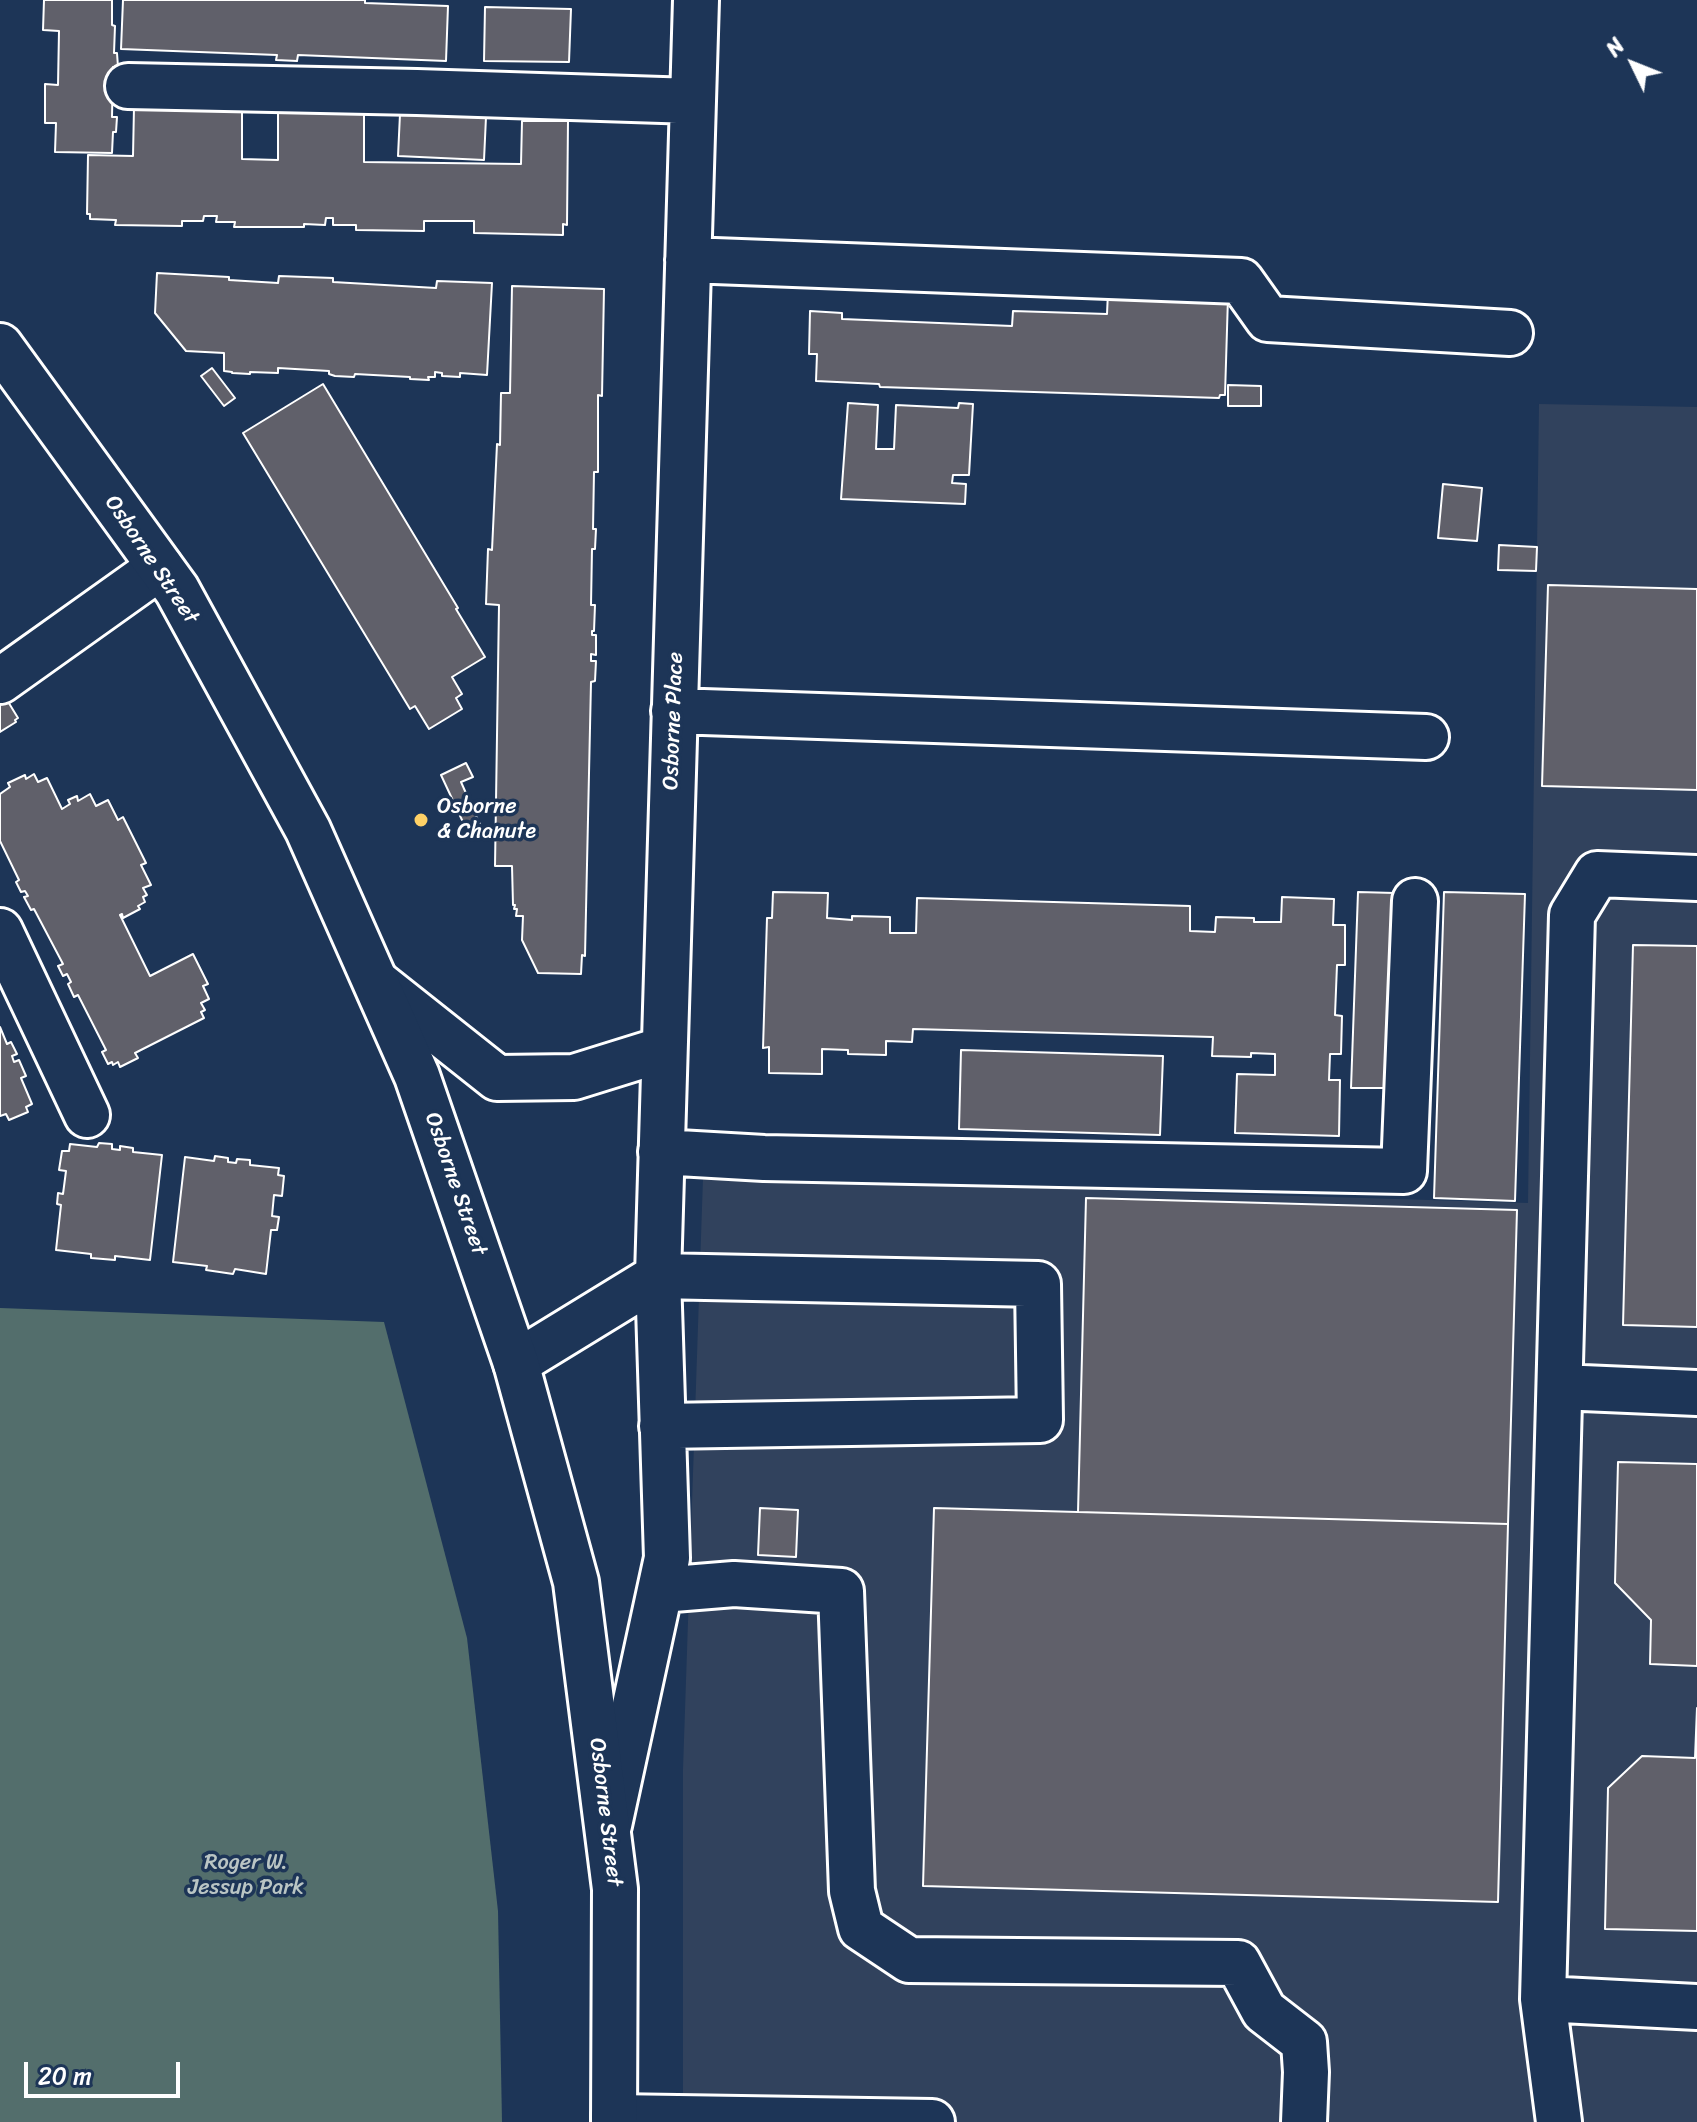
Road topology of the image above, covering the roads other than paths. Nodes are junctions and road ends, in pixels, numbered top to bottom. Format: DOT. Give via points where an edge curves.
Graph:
graph roads {
  1 [pos="696,0"];
  2 [pos="128,86"];
  3 [pos="693,101"];
  4 [pos="688,260"];
  5 [pos="1510,333"];
  6 [pos="0,346"];
  7 [pos="160,567"];
  8 [pos="0,681"];
  9 [pos="674,711"];
  10 [pos="1426,737"];
  11 [pos="1697,878"];
  12 [pos="1415,901"];
  13 [pos="0,931"];
  14 [pos="376,982"];
  15 [pos="664,1049"];
  16 [pos="87,1115"];
  17 [pos="661,1152"];
  18 [pos="658,1276"];
  19 [pos="516,1363"];
  20 [pos="1560,1387"];
  21 [pos="1697,1393"];
  22 [pos="662,1426"];
  23 [pos="661,1590"];
  24 [pos="607,1831"];
  25 [pos="1543,1999"];
  26 [pos="1697,2007"];
  27 [pos="614,2119"];
  28 [pos="932,2122"];
  29 [pos="1304,2122"];
  30 [pos="1559,2122"];
  1 -- 3 [label="street, Osborne Place"];
  2 -- 3 [label="street"];
  3 -- 4 [label="street, Osborne Place"];
  4 -- 5 [label="street" via="1241,281 1268,319"];
  4 -- 9 [label="street, Osborne Place"];
  6 -- 7 [label="street, Osborne Street"];
  7 -- 8 [label="street"];
  7 -- 14 [label="street, Osborne Street" via="308,830"];
  9 -- 10 [label="street"];
  9 -- 15 [label="street, Osborne Place"];
  11 -- 20 [label="street" via="1597,874 1572,915"];
  12 -- 17 [label="street" via="1404,1171"];
  13 -- 16 [label="street"];
  14 -- 15 [label="street" via="497,1078 574,1077"];
  14 -- 19 [label="street, Osborne Street" via="417,1076"];
  15 -- 17 [label="street, Osborne Place"];
  17 -- 18 [label="street, Osborne Place"];
  18 -- 19 [label="street"];
  18 -- 22 [label="street, Osborne Place"];
  18 -- 22 [label="street" via="1038,1284 1040,1420"];
  19 -- 24 [label="street, Osborne Street" via="576,1582"];
  20 -- 21 [label="street"];
  20 -- 25 [label="street"];
  22 -- 23 [label="street, Osborne Place" via="667,1558"];
  23 -- 24 [label="street, Osborne Place"];
  23 -- 29 [label="street" via="734,1584 841,1591 852,1891 861,1928 909,1960 1238,1963 1264,2011 1304,2042"];
  24 -- 27 [label="street, Osborne Street" via="615,1889"];
  25 -- 26 [label="street"];
  25 -- 30 [label="street"];
  27 -- 28 [label="street"];
}
